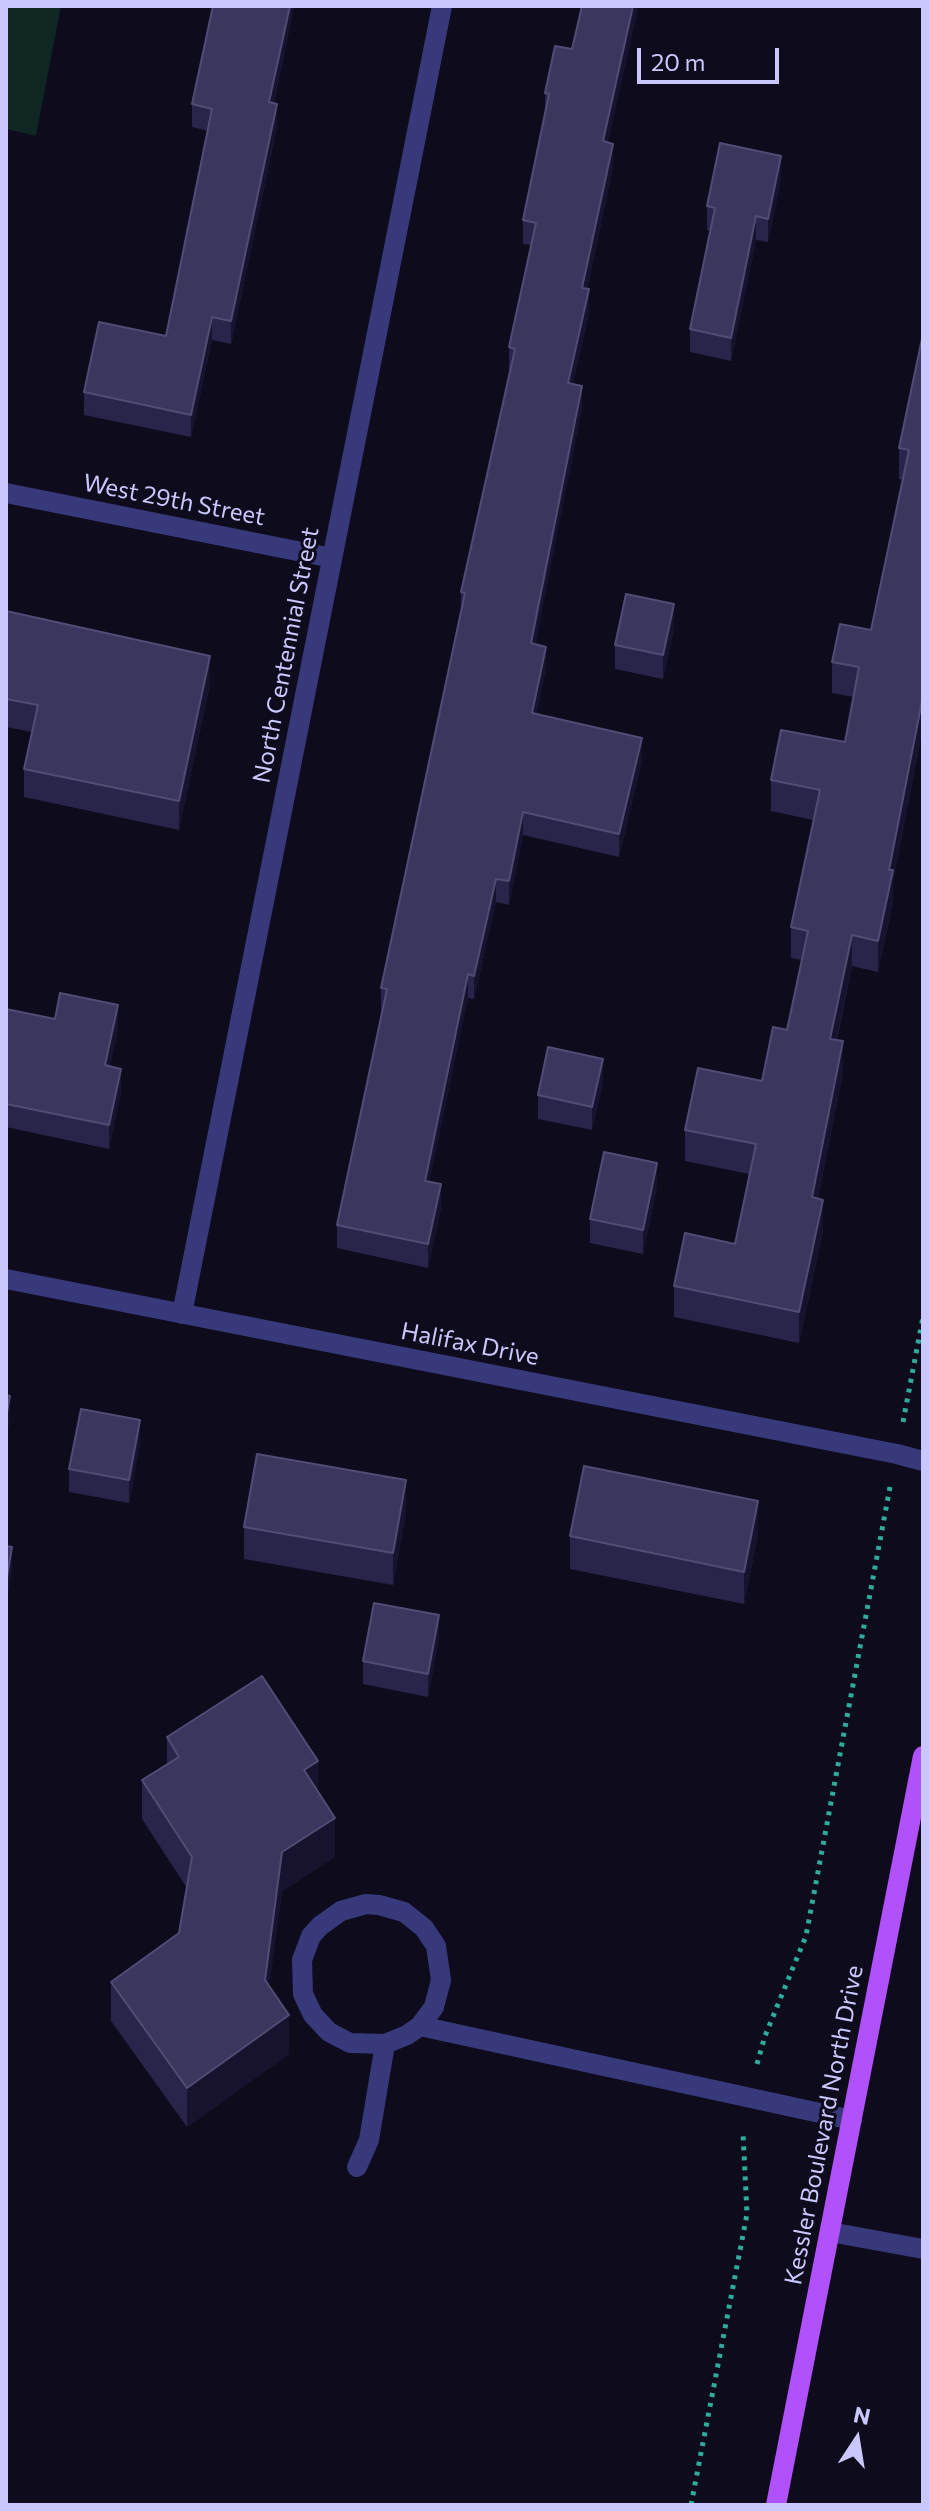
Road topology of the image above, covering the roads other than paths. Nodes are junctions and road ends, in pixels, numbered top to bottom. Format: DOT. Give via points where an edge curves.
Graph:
graph roads {
  1 [pos="442,6"];
  2 [pos="6,493"];
  3 [pos="332,558"];
  4 [pos="6,1279"];
  5 [pos="182,1314"];
  6 [pos="923,1461"];
  7 [pos="923,1756"];
  8 [pos="420,2026"];
  9 [pos="385,2044"];
  10 [pos="852,2120"];
  11 [pos="357,2167"];
  12 [pos="830,2232"];
  13 [pos="923,2249"];
  14 [pos="776,2505"];
  1 -- 3 [label="street, North Centennial Street"];
  2 -- 3 [label="street, West 29th Street"];
  3 -- 5 [label="street, North Centennial Street"];
  4 -- 5 [label="street, Halifax Drive"];
  5 -- 6 [label="street, Halifax Drive"];
  7 -- 10 [label="main road, Kessler Boulevard North Drive"];
  8 -- 9 [label="street"];
  8 -- 9 [label="street" via="434,2007 441,1980 436,1946 424,1928 404,1912 379,1905 341,1911 311,1936 302,1960 303,1994 329,2032 350,2043"];
  8 -- 10 [label="street"];
  9 -- 11 [label="street" via="369,2140"];
  10 -- 12 [label="main road, Kessler Boulevard North Drive"];
  12 -- 13 [label="street"];
  12 -- 14 [label="main road, Kessler Boulevard North Drive"];
}
